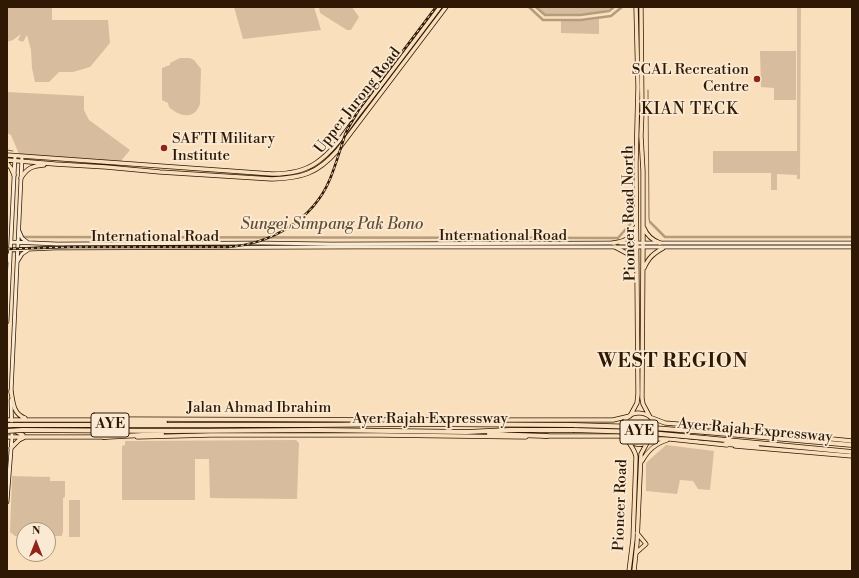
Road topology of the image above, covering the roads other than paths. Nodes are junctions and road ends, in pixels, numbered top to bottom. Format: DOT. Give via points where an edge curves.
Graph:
graph roads {
  1 [pos="440,7"];
  2 [pos="446,7"];
  3 [pos="636,7"];
  4 [pos="641,7"];
  5 [pos="7,155"];
  6 [pos="15,158"];
  7 [pos="22,159"];
  8 [pos="7,160"];
  9 [pos="75,160"];
  10 [pos="7,163"];
  11 [pos="55,164"];
  12 [pos="76,165"];
  13 [pos="197,168"];
  14 [pos="200,174"];
  15 [pos="14,175"];
  16 [pos="21,178"];
  17 [pos="637,225"];
  18 [pos="643,225"];
  19 [pos="11,230"];
  20 [pos="18,230"];
  21 [pos="7,238"];
  22 [pos="11,242"];
  23 [pos="18,242"];
  24 [pos="613,242"];
  25 [pos="637,242"];
  26 [pos="643,242"];
  27 [pos="660,242"];
  28 [pos="29,243"];
  29 [pos="852,243"];
  30 [pos="615,247"];
  31 [pos="852,247"];
  32 [pos="637,248"];
  33 [pos="643,248"];
  34 [pos="663,248"];
  35 [pos="34,249"];
  36 [pos="10,250"];
  37 [pos="17,250"];
  38 [pos="7,254"];
  39 [pos="16,264"];
  40 [pos="637,264"];
  41 [pos="10,266"];
  42 [pos="643,270"];
  43 [pos="7,322"];
  44 [pos="11,391"];
  45 [pos="630,416"];
  46 [pos="651,417"];
  47 [pos="29,420"];
  48 [pos="462,420"];
  49 [pos="102,421"];
  50 [pos="23,422"];
  51 [pos="412,424"];
  52 [pos="199,425"];
  53 [pos="9,426"];
  54 [pos="722,428"];
  55 [pos="172,431"];
  56 [pos="467,432"];
  57 [pos="26,436"];
  58 [pos="547,436"];
  59 [pos="9,437"];
  60 [pos="104,437"];
  61 [pos="670,439"];
  62 [pos="788,439"];
  63 [pos="629,441"];
  64 [pos="852,441"];
  65 [pos="648,442"];
  66 [pos="725,444"];
  67 [pos="767,444"];
  68 [pos="852,445"];
  69 [pos="11,448"];
  70 [pos="852,452"];
  71 [pos="852,456"];
  72 [pos="640,464"];
  73 [pos="7,502"];
  74 [pos="637,533"];
  75 [pos="636,553"];
  76 [pos="629,571"];
  77 [pos="634,571"];
  1 -- 13 [label="main road, Upper Jurong Road" via="333,148 316,164 305,170 286,174"];
  2 -- 14 [label="main road, Upper Jurong Road" via="337,151 322,165 303,176 284,179"];
  3 -- 17 [label="main road, Pioneer Road North"];
  4 -- 18 [label="main road, Pioneer Road North"];
  5 -- 6 [label="main road, Upper Jurong Road"];
  6 -- 7 [label="main road, Upper Jurong Road"];
  6 -- 8 [label="main road, Upper Jurong Road"];
  6 -- 15 [label="main road"];
  7 -- 9 [label="main road, Upper Jurong Road"];
  7 -- 11 [label="main road, Upper Jurong Road"];
  7 -- 16 [label="main road"];
  9 -- 12 [label="main road"];
  9 -- 13 [label="main road, Upper Jurong Road"];
  10 -- 15 [label="main road"];
  11 -- 12 [label="main road, Upper Jurong Road"];
  11 -- 16 [label="main road" via="30,167"];
  12 -- 14 [label="main road, Upper Jurong Road"];
  13 -- 14 [label="main road" via="201,171"];
  15 -- 19 [label="main road"];
  16 -- 20 [label="main road"];
  17 -- 24 [label="main road" via="627,240"];
  17 -- 25 [label="main road, Pioneer Road North"];
  18 -- 26 [label="main road, Pioneer Road North"];
  18 -- 27 [label="main road" via="649,236"];
  19 -- 21 [label="main road"];
  19 -- 22 [label="main road"];
  20 -- 23 [label="main road"];
  20 -- 28 [label="main road"];
  22 -- 23 [label="main road, International Road"];
  22 -- 36 [label="main road"];
  23 -- 28 [label="main road, International Road"];
  23 -- 37 [label="main road"];
  24 -- 25 [label="main road, International Road"];
  24 -- 28 [label="main road, International Road"];
  25 -- 26 [label="main road, International Road"];
  25 -- 32 [label="main road, Pioneer Road North"];
  26 -- 27 [label="main road, International Road"];
  26 -- 33 [label="main road, Pioneer Road North"];
  27 -- 29 [label="main road, International Road"];
  30 -- 32 [label="main road, International Road"];
  30 -- 35 [label="main road, International Road"];
  30 -- 40 [label="main road" via="630,255"];
  31 -- 34 [label="main road, International Road"];
  32 -- 33 [label="main road, International Road"];
  32 -- 40 [label="main road, Pioneer Road North"];
  33 -- 34 [label="main road, International Road"];
  33 -- 42 [label="main road, Pioneer Road North"];
  34 -- 42 [label="main road" via="651,256"];
  35 -- 37 [label="main road, International Road"];
  35 -- 39 [label="main road" via="25,252"];
  36 -- 37 [label="main road, International Road"];
  36 -- 41 [label="main road"];
  37 -- 39 [label="main road"];
  38 -- 41 [label="main road"];
  39 -- 44 [label="main road"];
  40 -- 45 [label="main road, Pioneer Road North" via="638,394 636,406"];
  41 -- 43 [label="main road"];
  42 -- 46 [label="main road, Pioneer Road North" via="642,398"];
  44 -- 47 [label="main road" via="14,410 22,418"];
  44 -- 53 [label="main road"];
  45 -- 46 [label="main road" via="641,413"];
  45 -- 48 [label="main road, Jalan Ahmad Ibrahim" via="613,420"];
  45 -- 63 [label="main road" via="623,428"];
  46 -- 54 [label="main road" via="665,424"];
  46 -- 65 [label="main road" via="655,423 655,430"];
  47 -- 49 [label="main road, Jalan Ahmad Ibrahim"];
  47 -- 50 [label="main road, Jalan Ahmad Ibrahim"];
  48 -- 49 [label="main road, Jalan Ahmad Ibrahim"];
  48 -- 51 [label="highway"];
  49 -- 52 [label="highway"];
  50 -- 52 [label="highway, Ayer Rajah Expressway / AYE"];
  50 -- 53 [label="highway, Ayer Rajah Expressway / AYE, bridge"];
  51 -- 52 [label="highway, Ayer Rajah Expressway / AYE"];
  51 -- 62 [label="highway, Ayer Rajah Expressway / AYE, bridge" via="640,427"];
  53 -- 55 [label="highway, Ayer Rajah Expressway / AYE, bridge" via="22,430"];
  53 -- 57 [label="main road"];
  53 -- 59 [label="main road"];
  54 -- 62 [label="highway"];
  54 -- 64 [label="main road"];
  55 -- 56 [label="highway, Ayer Rajah Expressway / AYE"];
  55 -- 60 [label="highway"];
  56 -- 58 [label="highway"];
  56 -- 67 [label="highway, Ayer Rajah Expressway / AYE, bridge" via="639,432"];
  57 -- 59 [label="main road, Jalan Ahmad Ibrahim"];
  57 -- 60 [label="main road, Jalan Ahmad Ibrahim"];
  57 -- 69 [label="main road"];
  58 -- 60 [label="main road, Jalan Ahmad Ibrahim"];
  58 -- 63 [label="main road, Jalan Ahmad Ibrahim" via="619,436"];
  59 -- 69 [label="main road"];
  61 -- 65 [label="main road"];
  61 -- 66 [label="main road"];
  61 -- 72 [label="main road" via="653,446"];
  62 -- 68 [label="highway, Ayer Rajah Expressway / AYE"];
  63 -- 65 [label="main road" via="638,444"];
  63 -- 76 [label="main road, Pioneer Road" via="636,457 633,539"];
  65 -- 72 [label="main road, Pioneer Road" via="641,454"];
  66 -- 67 [label="highway"];
  66 -- 71 [label="main road"];
  67 -- 70 [label="highway, Ayer Rajah Expressway / AYE"];
  69 -- 73 [label="main road"];
  72 -- 74 [label="main road, Pioneer Road"];
  74 -- 75 [label="main road, Pioneer Road"];
  74 -- 75 [label="main road" via="646,544"];
  75 -- 77 [label="main road, Pioneer Road"];
}
